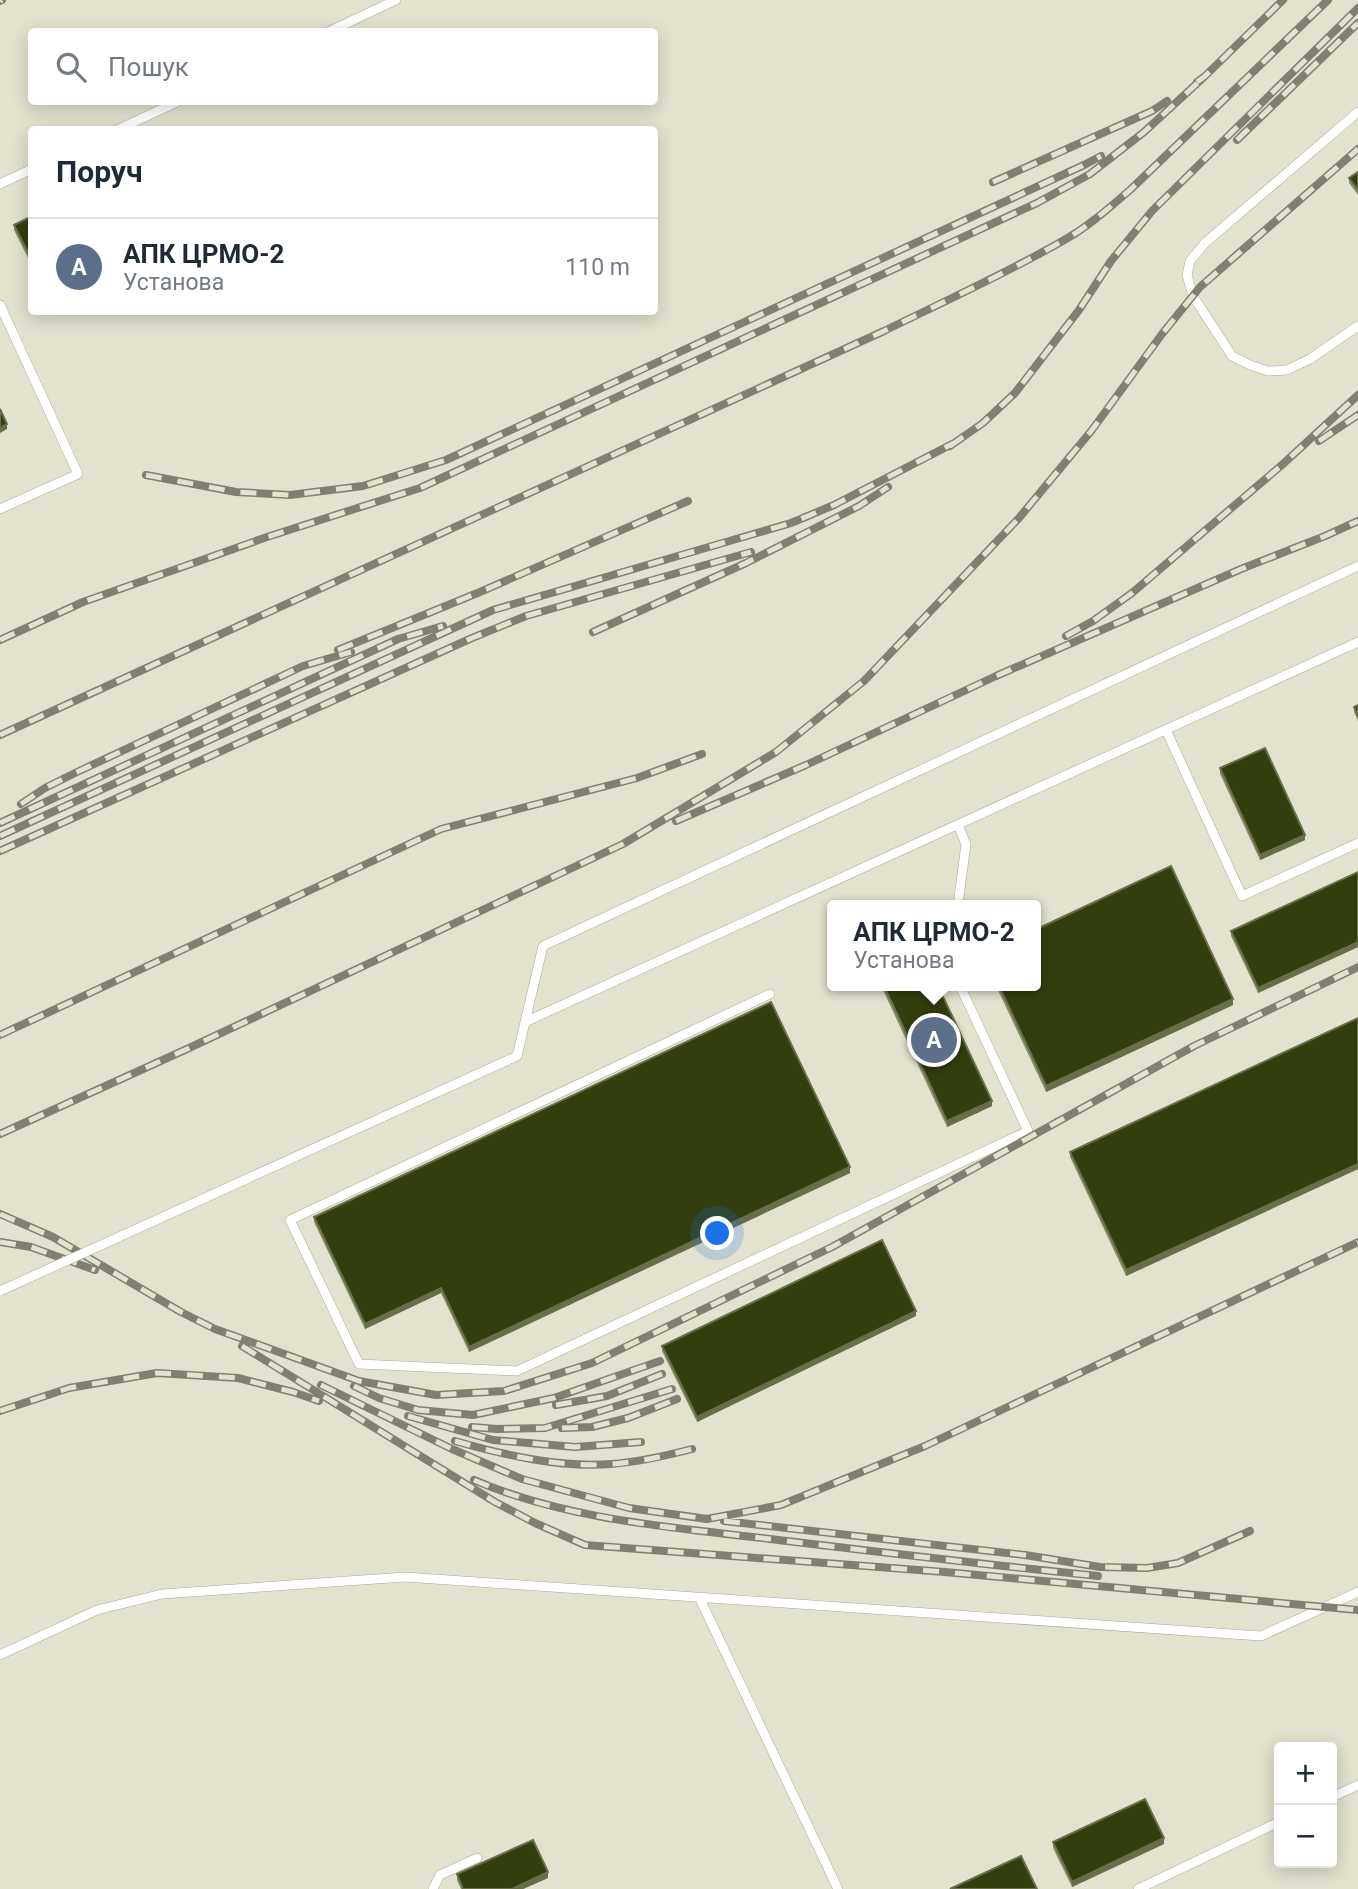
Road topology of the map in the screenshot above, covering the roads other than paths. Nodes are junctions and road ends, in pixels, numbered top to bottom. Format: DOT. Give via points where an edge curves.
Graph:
graph roads {
  1 [pos="396,0"];
  2 [pos="336,28"];
  3 [pos="171,105"];
  4 [pos="1358,112"];
  5 [pos="126,126"];
  6 [pos="28,171"];
  7 [pos="0,184"];
  8 [pos="0,305"];
  9 [pos="1358,326"];
  10 [pos="0,509"];
  11 [pos="1358,566"];
  12 [pos="1358,642"];
  13 [pos="1166,730"];
  14 [pos="958,825"];
  15 [pos="1358,843"];
  16 [pos="959,900"];
  17 [pos="962,991"];
  18 [pos="770,994"];
  19 [pos="525,1022"];
  20 [pos="0,1291"];
  21 [pos="1358,1592"];
  22 [pos="699,1597"];
  23 [pos="0,1655"];
  24 [pos="1358,1785"];
  25 [pos="1337,1795"];
  26 [pos="1274,1824"];
  27 [pos="477,1858"];
  28 [pos="433,1889"];
  29 [pos="838,1889"];
  30 [pos="1138,1889"];
  1 -- 2 [label="lane"];
  3 -- 5 [label="lane"];
  4 -- 9 [label="lane" via="1205,243 1190,261 1187,275 1193,296 1232,356 1268,371 1287,370 1310,359"];
  6 -- 7 [label="lane"];
  8 -- 10 [label="lane" via="78,474"];
  11 -- 19 [label="lane" via="543,946"];
  12 -- 13 [label="lane"];
  13 -- 14 [label="lane"];
  13 -- 15 [label="lane" via="1242,896"];
  14 -- 16 [label="lane" via="967,844"];
  14 -- 19 [label="lane"];
  17 -- 18 [label="lane" via="1028,1131 517,1371 359,1364 290,1220"];
  19 -- 20 [label="lane, bridge" via="517,1056"];
  21 -- 22 [label="lane" via="1261,1636"];
  22 -- 23 [label="lane" via="405,1577 162,1594 97,1610"];
  22 -- 29 [label="lane"];
  24 -- 25 [label="lane"];
  26 -- 30 [label="lane"];
  27 -- 28 [label="lane" via="440,1875"];
}
